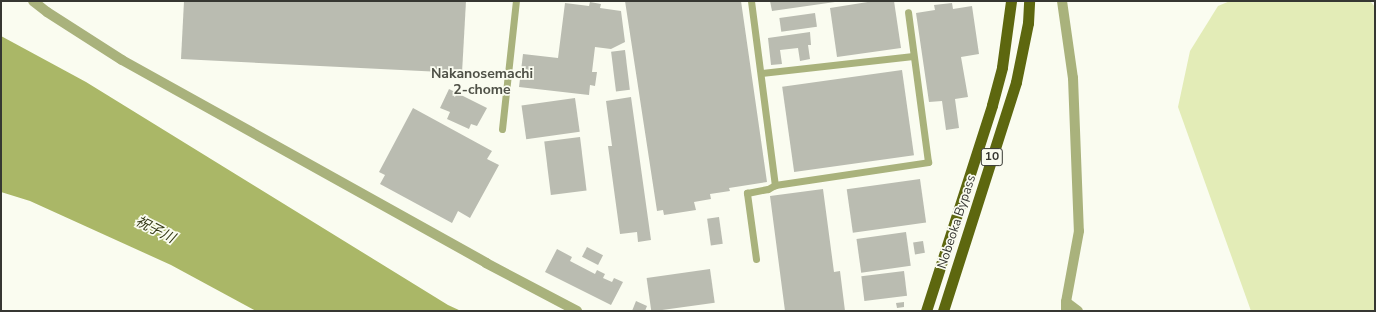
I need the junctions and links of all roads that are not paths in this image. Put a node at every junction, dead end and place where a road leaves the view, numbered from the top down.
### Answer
1 (33, 1) edge
2 (516, 1) edge
3 (751, 1) edge
4 (1011, 1) edge
5 (1029, 1) edge
6 (1062, 1) edge
7 (908, 12) dead end
8 (913, 56) junction
9 (761, 73) junction
10 (502, 129) dead end
11 (775, 185) junction
12 (756, 259) dead end
13 (1066, 307) edge
14 (577, 311) edge
15 (926, 311) edge
16 (942, 311) edge
17 (1078, 311) edge

1 - 14 street
2 - 10 lane
3 - 9 lane
4 - 15 highway, Nobeoka Bypass / 10
5 - 16 highway, Nobeoka Bypass / 10
6 - 13 street
7 - 8 lane
8 - 9 lane
8 - 11 lane
9 - 11 lane
11 - 12 lane
13 - 17 street

